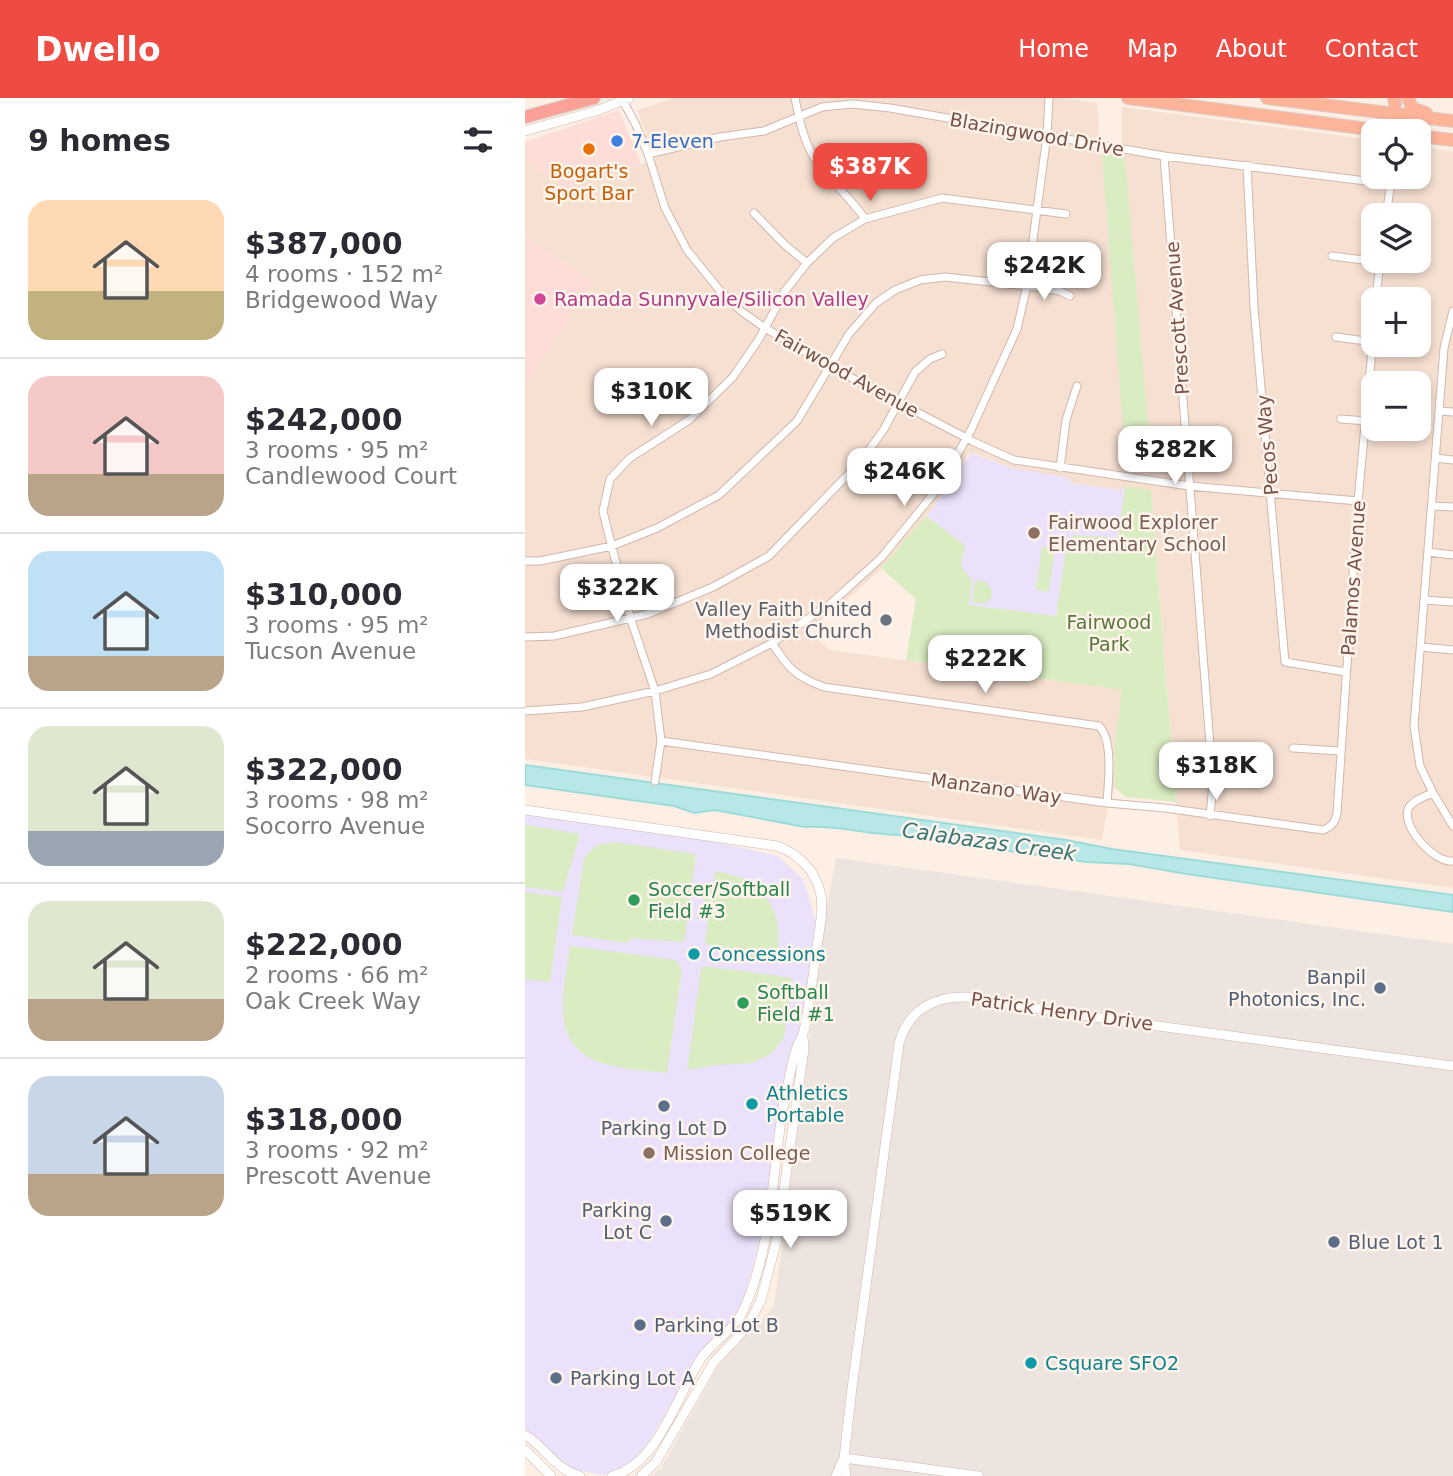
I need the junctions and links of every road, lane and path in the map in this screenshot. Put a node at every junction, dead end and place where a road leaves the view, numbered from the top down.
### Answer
1 (594, 98) edge
2 (795, 98) edge
3 (1049, 98) edge
4 (1128, 98) edge
5 (1267, 98) edge
6 (1408, 98) edge
7 (626, 100) edge
8 (1396, 100) edge
9 (1368, 110) junction
10 (525, 117) edge
11 (799, 117) junction
12 (1446, 120) edge
13 (1361, 129) edge
14 (525, 131) edge
15 (1047, 135) junction
16 (1431, 139) edge
17 (1453, 141) edge
18 (648, 154) junction
19 (1164, 156) junction
20 (1247, 165) junction
21 (1361, 177) edge
22 (1037, 210) junction
23 (754, 213) dead end
24 (1066, 214) dead end
25 (865, 219) junction
26 (1332, 257) dead end
27 (1361, 259) edge
28 (807, 263) junction
29 (1027, 285) junction
30 (1070, 296) dead end
31 (1453, 311) edge
32 (765, 328) junction
33 (1336, 337) dead end
34 (1361, 340) edge
35 (942, 354) dead end
36 (831, 367) junction
37 (1077, 386) dead end
38 (899, 402) junction
39 (1440, 411) junction
40 (1453, 412) edge
41 (1341, 419) dead end
42 (1361, 421) edge
43 (966, 439) junction
44 (1365, 441) edge
45 (1436, 458) junction
46 (1453, 460) edge
47 (1060, 468) junction
48 (1189, 486) junction
49 (1272, 495) junction
50 (1358, 501) junction
51 (1432, 506) junction
52 (1453, 507) edge
53 (612, 546) junction
54 (1428, 552) junction
55 (1453, 555) edge
56 (525, 561) edge
57 (1425, 600) junction
58 (1453, 602) edge
59 (631, 620) junction
60 (525, 637) edge
61 (772, 643) junction
62 (1421, 647) junction
63 (1453, 650) edge
64 (1346, 672) junction
65 (655, 691) junction
66 (525, 711) edge
67 (661, 741) junction
68 (1293, 748) dead end
69 (1340, 751) junction
70 (655, 781) dead end
71 (1433, 793) junction
72 (1107, 803) junction
73 (525, 810) edge
74 (1210, 816) junction
75 (1332, 825) joint
76 (1453, 826) edge
77 (1453, 861) edge
78 (803, 1035) junction
79 (1453, 1066) edge
80 (525, 1434) edge
81 (525, 1450) edge
82 (844, 1458) junction
83 (551, 1476) edge
84 (580, 1476) edge
85 (612, 1476) edge
86 (641, 1476) edge
87 (836, 1476) edge
88 (846, 1476) edge
89 (979, 1476) edge

1 - 10 highway
2 - 11 street
3 - 15 street
4 - 13 highway
5 - 9 highway
6 - 12 highway
7 - 14 street
7 - 18 street, Fairwood Avenue
8 - 9 highway
9 - 12 highway
11 - 15 street, Blazingwood Drive
11 - 18 street, Blazingwood Drive
11 - 25 street
15 - 19 street, Blazingwood Drive
15 - 22 street
16 - 17 highway
18 - 32 street, Fairwood Avenue
19 - 20 street, Blazingwood Drive
19 - 48 street, Prescott Avenue
20 - 21 street, Blazingwood Drive
20 - 49 street, Pecos Way
22 - 24 street
22 - 25 street
22 - 29 street
23 - 28 street
25 - 28 street
26 - 27 street
28 - 32 street
29 - 30 street
29 - 36 street
29 - 43 street
31 - 39 street
32 - 36 street, Fairwood Avenue
32 - 53 street
33 - 34 street
35 - 38 street
36 - 38 street, Fairwood Avenue
36 - 53 street
37 - 47 street
38 - 43 street, Fairwood Avenue
38 - 59 street
39 - 40 street
39 - 45 street
41 - 42 street
43 - 47 street, Fairwood Avenue
43 - 61 street
44 - 50 street, Palamos Avenue
45 - 46 street
45 - 51 street
47 - 48 street, Fairwood Avenue
48 - 49 street, Fairwood Avenue
48 - 74 street, Prescott Avenue
49 - 50 street, Fairwood Avenue
49 - 64 street, Pecos Way
50 - 64 street, Palamos Avenue
51 - 52 street
51 - 54 street
53 - 56 street
53 - 59 street
54 - 55 street
54 - 57 street
57 - 58 street
57 - 62 street
59 - 60 street
59 - 65 street
61 - 65 street
61 - 72 street
62 - 63 street
62 - 71 street
64 - 69 street, Palamos Avenue
65 - 66 street
65 - 67 street
67 - 70 street
67 - 72 street, Manzano Way
68 - 69 street
69 - 75 street, Palamos Avenue
71 - 76 street
71 - 77 street
72 - 74 street, Manzano Way
73 - 78 street
74 - 75 street, Manzano Way
78 - 85 street
78 - 86 street
79 - 82 street, Patrick Henry Drive
80 - 84 street
81 - 83 street
82 - 87 street, Patrick Henry Drive
82 - 88 street, Patrick Henry Drive
82 - 89 street

